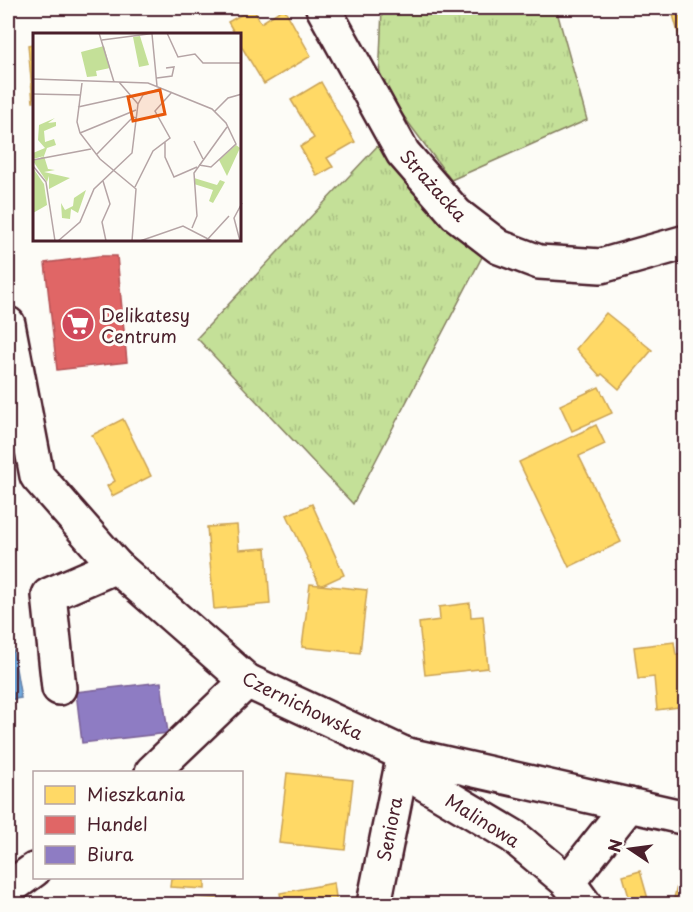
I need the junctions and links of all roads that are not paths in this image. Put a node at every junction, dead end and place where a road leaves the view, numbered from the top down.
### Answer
1 (323, 8) edge
2 (686, 242) edge
3 (8, 324) edge
4 (116, 566) junction
5 (247, 681) junction
6 (59, 688) dead end
7 (404, 754) junction
8 (153, 771) edge
9 (628, 805) junction
10 (686, 818) edge
11 (33, 871) edge
12 (8, 889) edge
13 (576, 893) edge
14 (374, 904) edge

1 - 2 street, Strażacka
3 - 4 street, Czernichowska
4 - 5 street, Czernichowska
4 - 6 street
5 - 7 street, Czernichowska
5 - 8 street
7 - 9 street, Czernichowska
7 - 13 street, Malinowa
7 - 14 street, Seniora
9 - 10 street, Czernichowska
9 - 13 street, Malinowa
11 - 12 street

